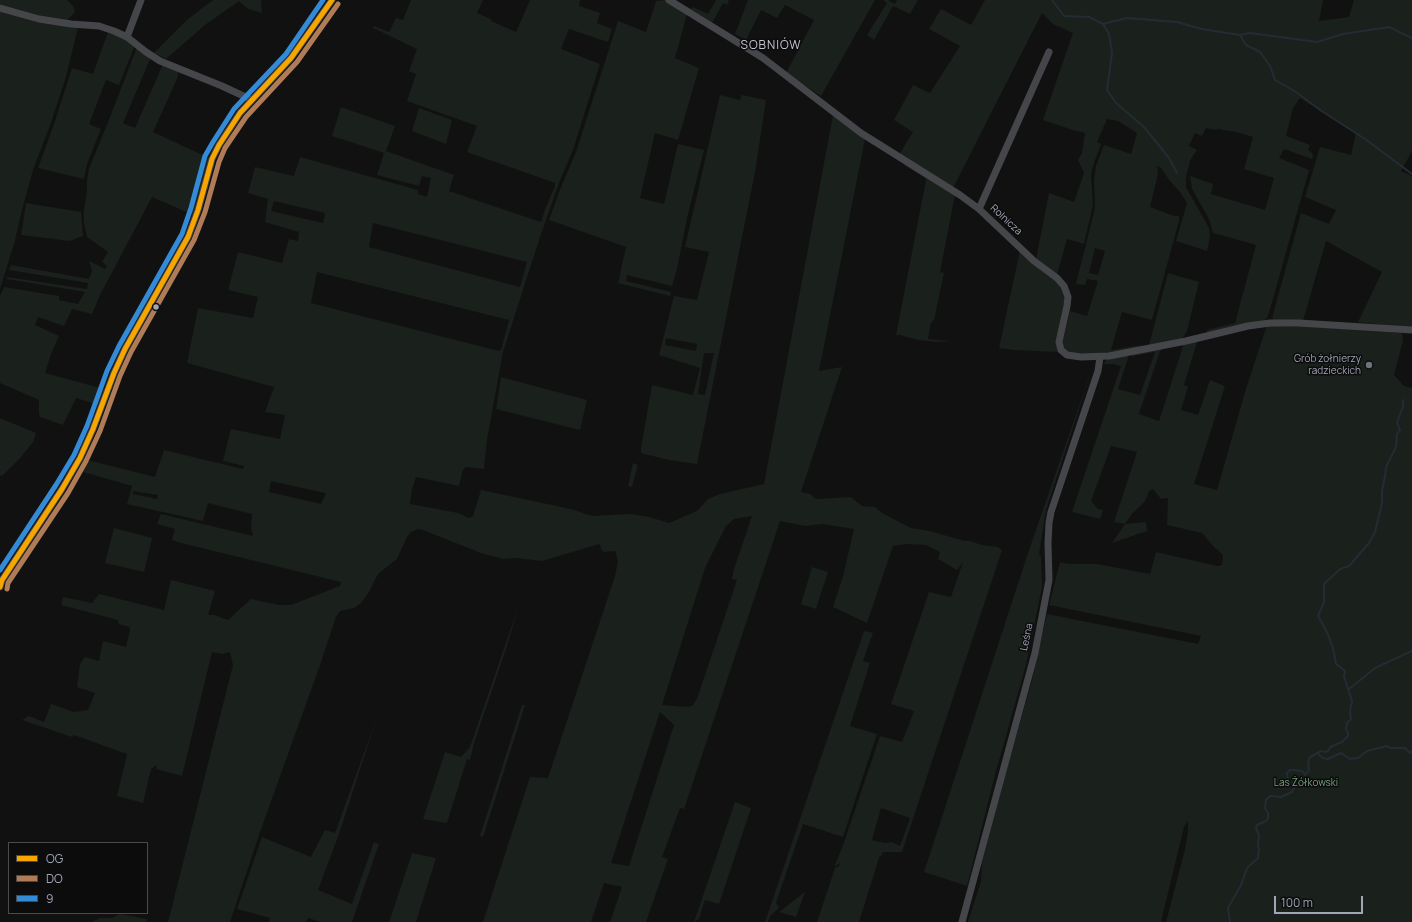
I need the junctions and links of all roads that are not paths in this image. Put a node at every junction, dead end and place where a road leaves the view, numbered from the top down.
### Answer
1 (141, 0) edge
2 (332, 0) edge
3 (669, 0) edge
4 (0, 8) edge
5 (127, 37) junction
6 (1049, 52) dead end
7 (252, 100) junction
8 (980, 209) junction
9 (1412, 330) edge
10 (1100, 357) junction
11 (0, 587) edge
12 (962, 922) edge

1 - 5 street
2 - 7 street
3 - 8 street, Rolnicza
4 - 5 street
5 - 7 street
6 - 8 street
7 - 11 street
8 - 10 street, Rolnicza
9 - 10 street, Rolnicza
10 - 12 street, Leśna

